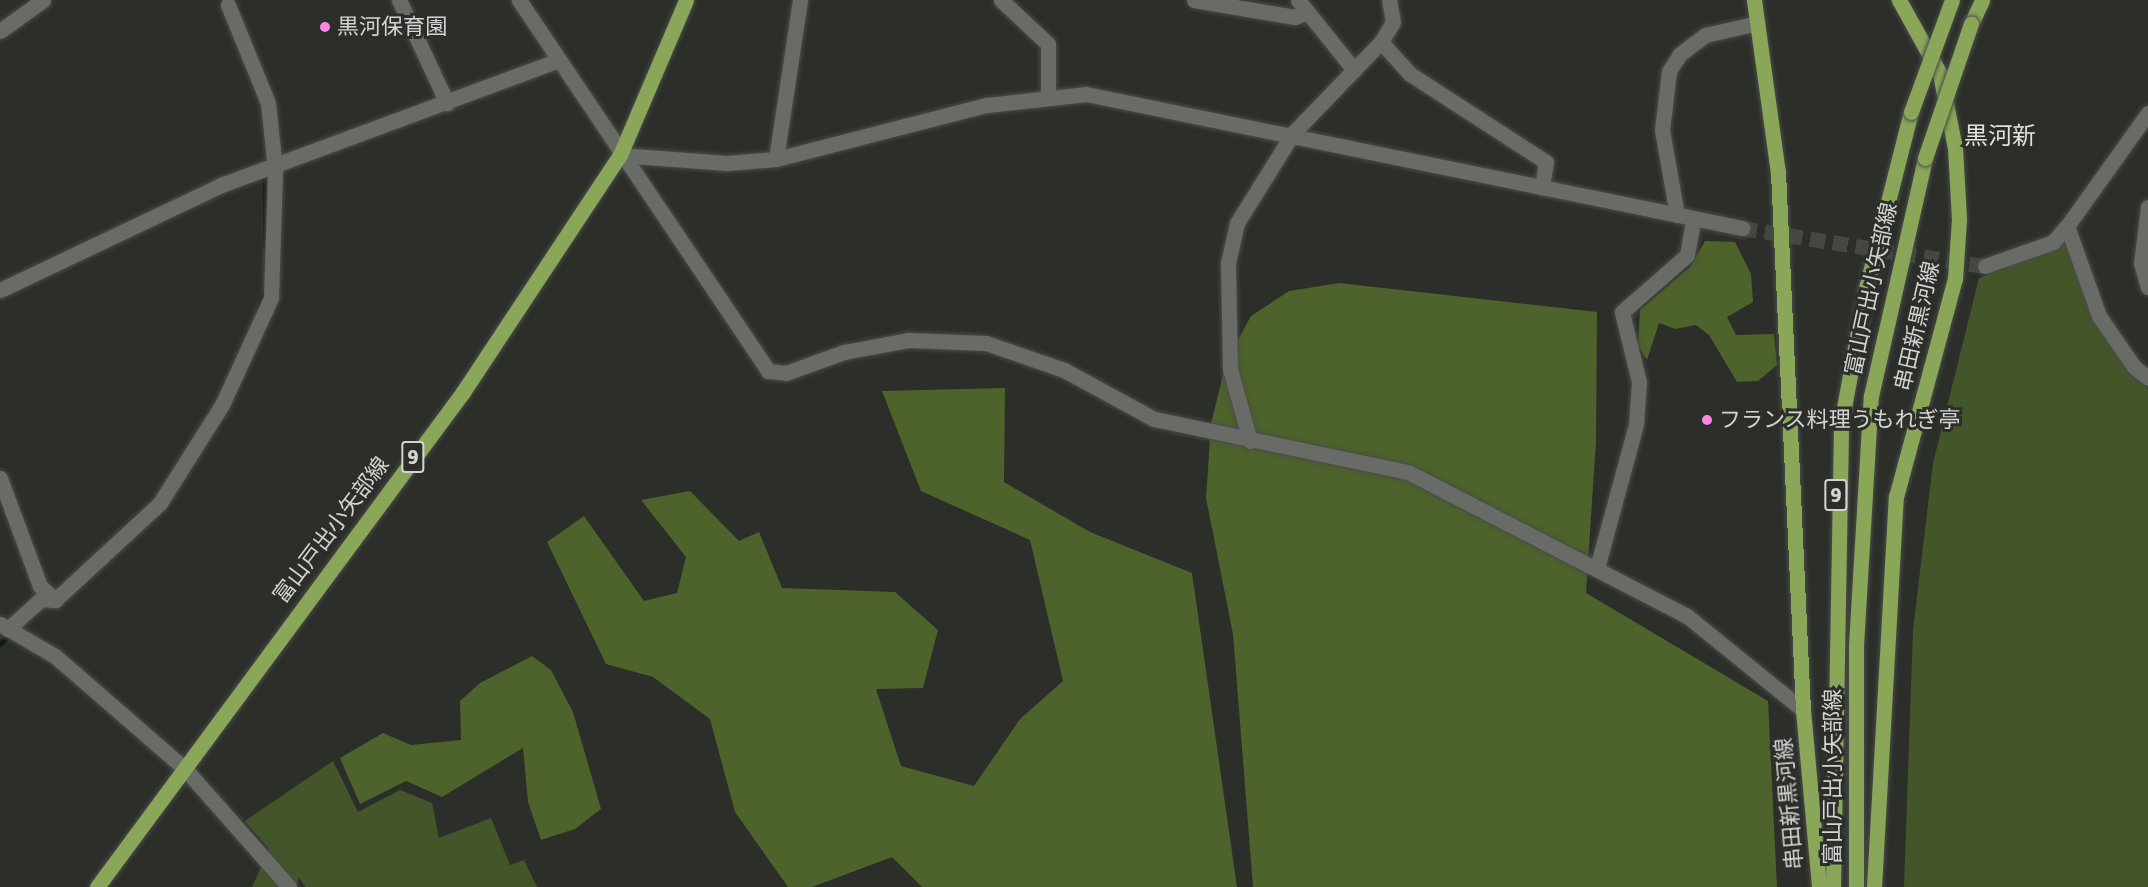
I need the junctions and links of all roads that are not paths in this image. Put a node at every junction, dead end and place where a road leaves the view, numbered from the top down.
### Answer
1 (43, 0) edge
2 (399, 0) edge
3 (519, 0) edge
4 (686, 0) edge
5 (800, 0) edge
6 (1001, 0) edge
7 (1194, 0) edge
8 (1389, 0) edge
9 (1754, 0) edge
10 (1899, 0) edge
11 (1952, 0) edge
12 (1982, 0) edge
13 (229, 2) edge
14 (1303, 6) edge
15 (1758, 23) junction
16 (0, 31) edge
17 (1381, 42) junction
18 (559, 60) junction
19 (1354, 70) junction
20 (1048, 96) junction
21 (447, 103) junction
22 (2148, 113) edge
23 (1293, 133) junction
24 (620, 155) junction
25 (776, 159) junction
26 (275, 169) junction
27 (1542, 188) junction
28 (2148, 207) edge
29 (1677, 215) junction
30 (1692, 220) junction
31 (2067, 226) junction
32 (1742, 228) tunnel mouth
33 (1985, 266) tunnel mouth
34 (2148, 287) edge
35 (0, 290) edge
36 (2148, 378) edge
37 (1250, 441) junction
38 (0, 478) edge
39 (1597, 568) junction
40 (55, 600) junction
41 (4, 626) edge
42 (1803, 710) junction
43 (186, 770) junction
44 (97, 887) edge
45 (289, 887) edge
46 (1819, 887) edge
47 (1833, 887) edge
48 (1856, 887) edge
49 (1874, 887) edge

1 - 16 street
2 - 21 street
3 - 18 street
4 - 24 main road, 富山戸出小矢部線 / 9
5 - 25 street
6 - 20 street
7 - 14 street
8 - 17 street
9 - 15 main road, 串田新黒河線
10 - 49 main road, 串田新黒河線
11 - 47 main road, 富山戸出小矢部線 / 9, bridge
12 - 48 main road, 富山戸出小矢部線 / 9, bridge
13 - 26 street
14 - 19 street
15 - 29 street
15 - 42 main road, 串田新黒河線
17 - 19 street
17 - 27 street
18 - 21 street
18 - 24 street
19 - 23 street
20 - 23 street
20 - 25 street
21 - 26 street
22 - 31 street
23 - 27 street
23 - 37 street
24 - 25 street
24 - 37 street
24 - 43 main road, 富山戸出小矢部線 / 9
26 - 35 street
26 - 40 street
27 - 29 street
28 - 34 street
29 - 30 street
30 - 32 street
30 - 39 street
31 - 33 street
31 - 36 street
37 - 39 street
38 - 40 street
39 - 42 street
40 - 41 street
41 - 43 street
42 - 46 main road, 串田新黒河線
43 - 44 main road, 富山戸出小矢部線 / 9
43 - 45 street

